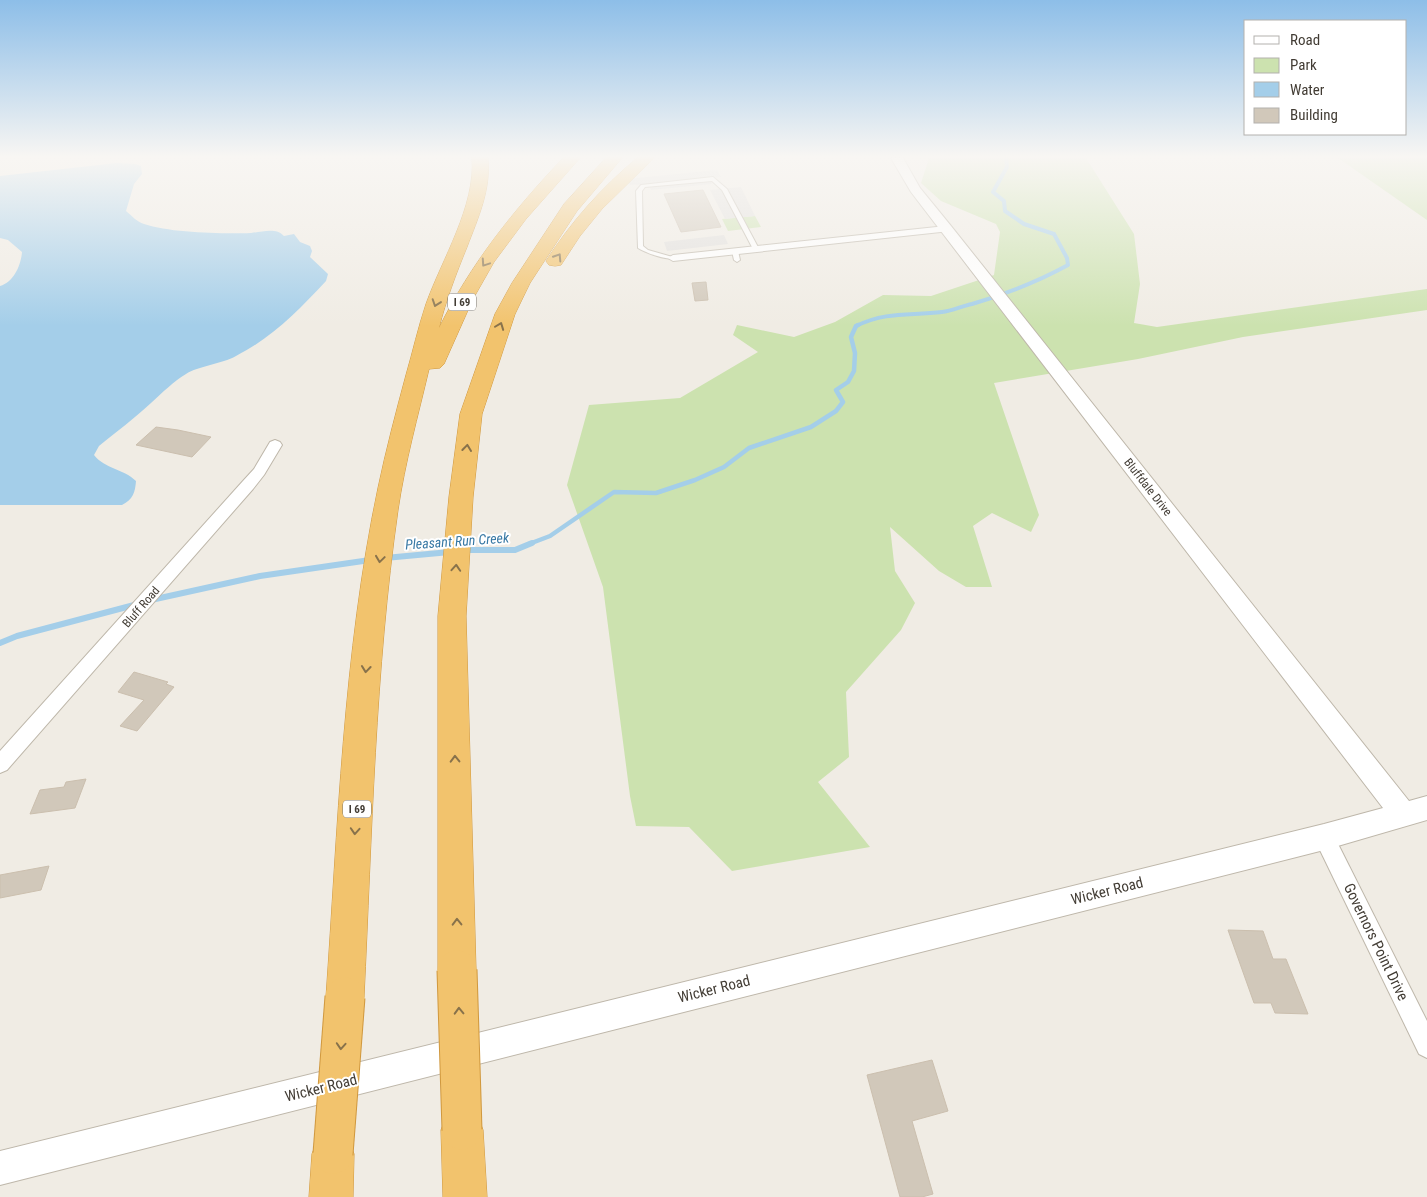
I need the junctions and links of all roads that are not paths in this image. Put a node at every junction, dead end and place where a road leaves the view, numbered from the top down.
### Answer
1 (470, 214) edge
2 (521, 214) edge
3 (566, 214) edge
4 (591, 214) edge
5 (639, 214) edge
6 (737, 214) edge
7 (934, 214) edge
8 (946, 229) junction
9 (756, 249) junction
10 (673, 258) joint
11 (547, 275) dead end
12 (523, 317) dead end
13 (479, 389) junction
14 (275, 445) dead end
15 (394, 470) junction
16 (0, 764) edge
17 (1415, 811) edge
18 (1324, 837) junction
19 (1427, 1046) edge
20 (0, 1168) edge
21 (331, 1197) edge
22 (465, 1197) edge

1 -> 15 highway
2 -> 15 highway, I 69
13 -> 3 highway
11 -> 4 highway
5 - 10 lane
6 - 9 lane
7 - 8 street, Bluffdale Drive
8 - 9 street
8 - 17 street, Bluffdale Drive
9 - 10 street
12 - 13 highway
22 -> 13 highway, bridge
14 - 16 street, Bluff Road
15 -> 21 highway, I 69, bridge
17 - 18 street, Wicker Road
18 - 19 street, Governors Point Drive
18 - 20 street, Wicker Road

